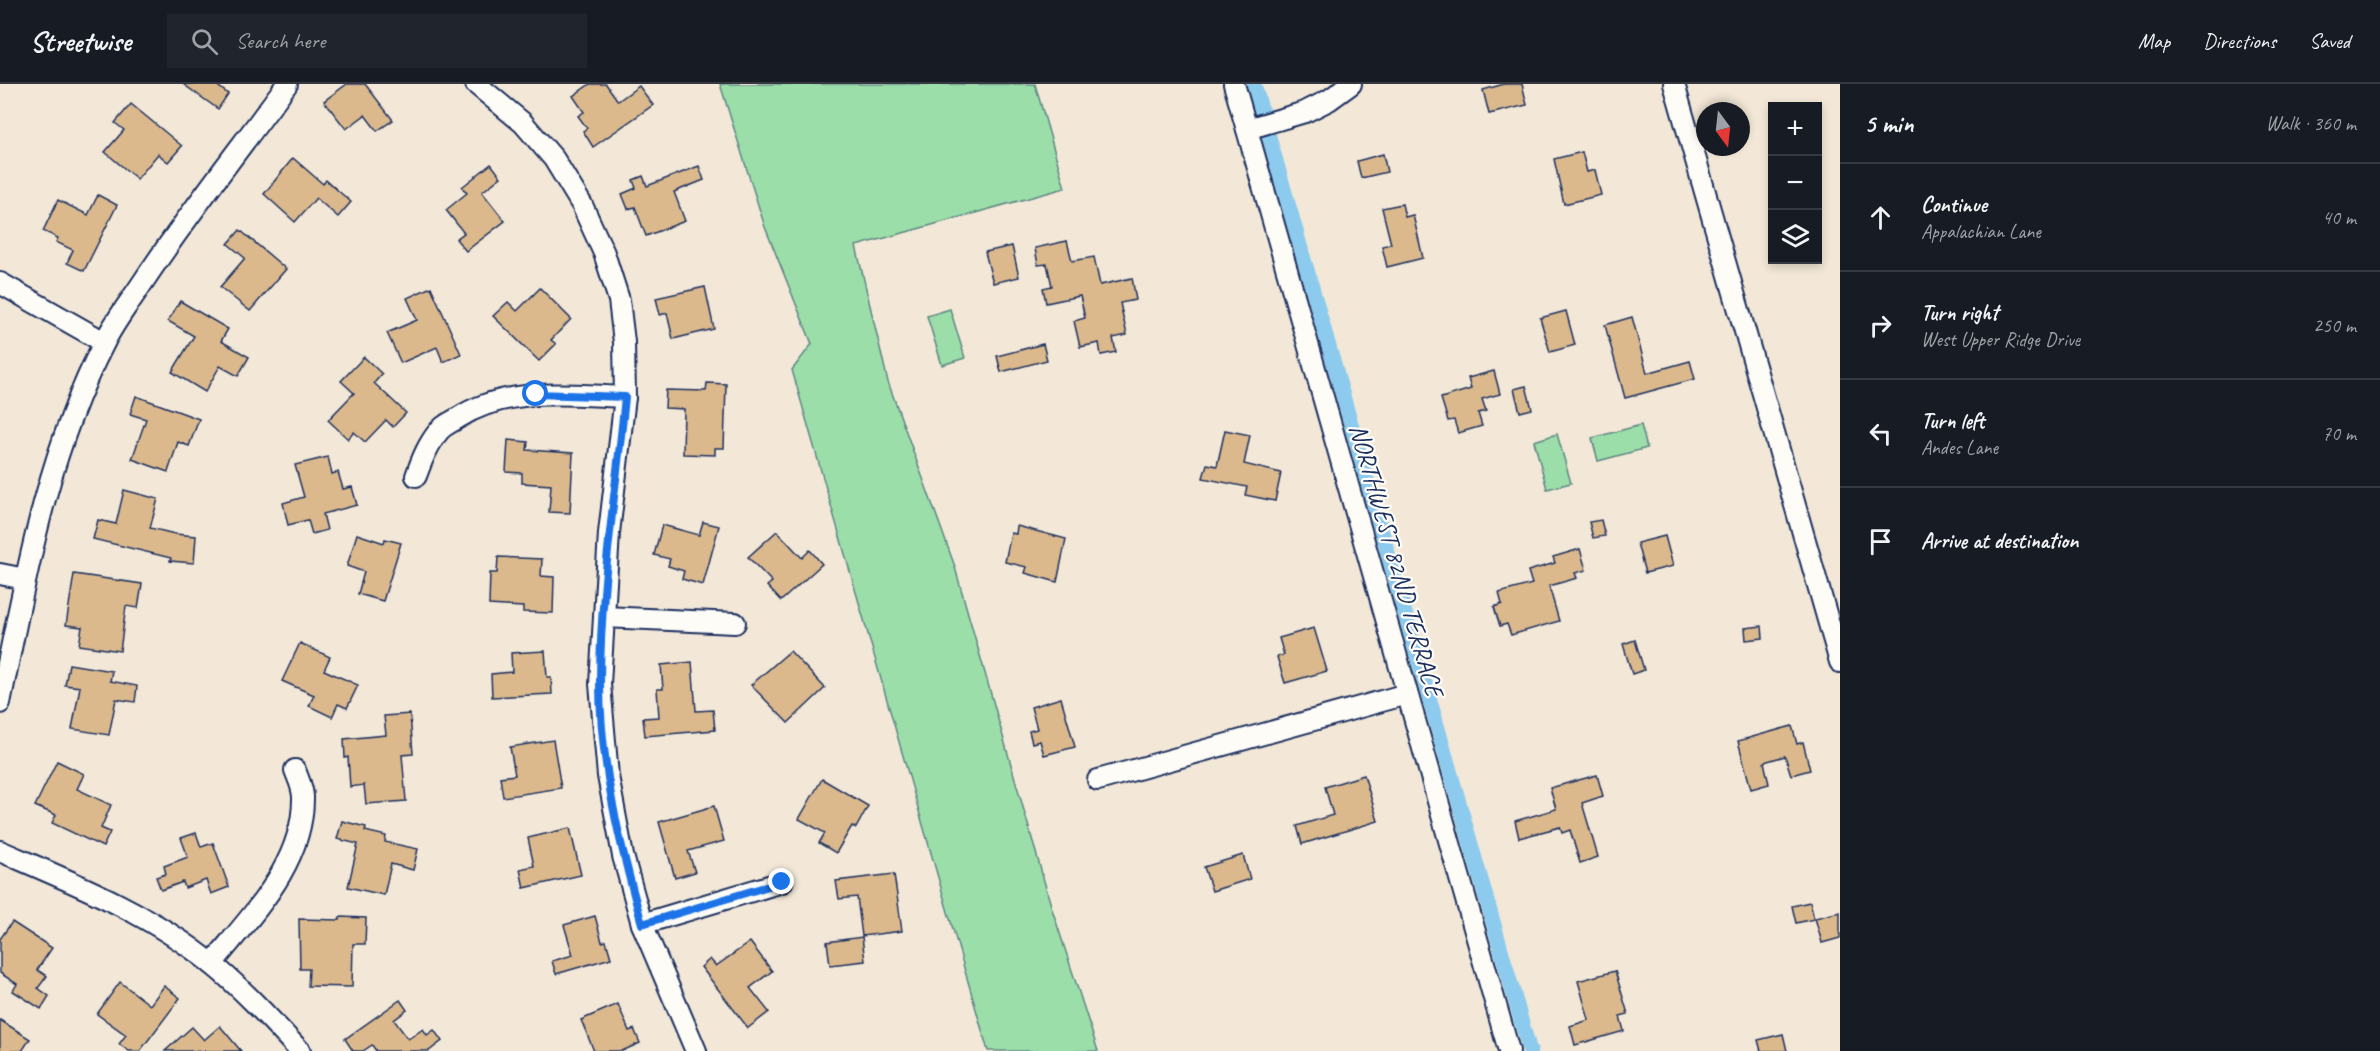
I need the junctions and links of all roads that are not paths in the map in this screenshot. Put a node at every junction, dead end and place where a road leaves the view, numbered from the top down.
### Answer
1 (287, 84) edge
2 (476, 84) edge
3 (1234, 84) edge
4 (1352, 84) edge
5 (1674, 84) edge
6 (1247, 129) junction
7 (0, 283) edge
8 (104, 342) junction
9 (625, 397) junction
10 (416, 476) dead end
11 (0, 574) edge
12 (26, 579) junction
13 (604, 617) junction
14 (735, 623) dead end
15 (1840, 662) edge
16 (1407, 694) junction
17 (0, 703) edge
18 (295, 770) dead end
19 (1098, 780) dead end
20 (0, 851) edge
21 (782, 882) dead end
22 (642, 924) junction
23 (212, 964) junction
24 (300, 1051) edge
25 (696, 1051) edge
26 (1509, 1051) edge

1 - 8 street
2 - 9 street
3 - 6 street, NORTHWEST 82ND TERRACE
4 - 6 street
5 - 15 street
6 - 16 street, NORTHWEST 82ND TERRACE
7 - 8 street
8 - 12 street
9 - 10 street
9 - 13 street
11 - 12 street
12 - 17 street
13 - 14 street
13 - 22 street
16 - 19 street
16 - 26 street, NORTHWEST 82ND TERRACE
18 - 23 street
20 - 23 street
21 - 22 street
22 - 25 street
23 - 24 street

